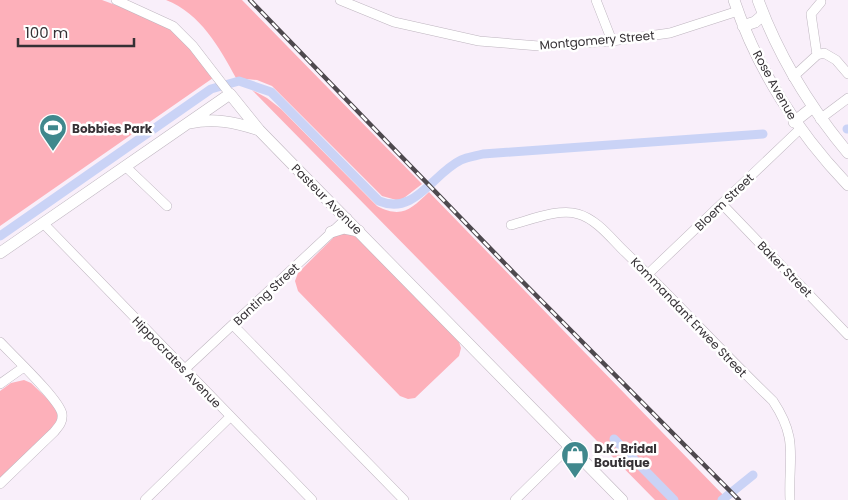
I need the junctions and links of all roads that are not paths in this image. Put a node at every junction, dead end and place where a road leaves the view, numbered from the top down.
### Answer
1 (116, 0) edge
2 (340, 0) edge
3 (596, 0) edge
4 (758, 0) edge
5 (821, 2) dead end
6 (738, 3) edge
7 (764, 15) junction
8 (743, 26) junction
9 (612, 41) junction
10 (817, 55) junction
11 (848, 74) edge
12 (792, 77) junction
13 (229, 93) junction
14 (848, 98) edge
15 (812, 107) junction
16 (822, 122) junction
17 (184, 124) junction
18 (259, 130) junction
19 (801, 130) junction
20 (848, 153) edge
21 (125, 166) junction
22 (848, 185) edge
23 (722, 204) junction
24 (167, 206) dead end
25 (347, 218) junction
26 (43, 224) junction
27 (511, 225) dead end
28 (359, 231) junction
29 (331, 232) junction
30 (0, 253) edge
31 (648, 274) junction
32 (233, 325) junction
33 (848, 335) edge
34 (0, 342) edge
35 (24, 367) junction
36 (185, 369) junction
37 (0, 384) edge
38 (230, 417) junction
39 (569, 447) junction
40 (0, 484) edge
41 (310, 499) edge
42 (145, 500) edge
43 (404, 500) edge
44 (515, 500) edge
45 (622, 500) edge
46 (790, 500) edge

1 - 13 street
2 - 9 street, Montgomery Street
3 - 9 street
4 - 7 street, Rose Avenue
5 - 10 street
6 - 8 street, Rose Avenue
6 - 9 street, Montgomery Street
7 - 8 street
7 - 12 street, Rose Avenue
8 - 19 street, Rose Avenue
10 - 11 street
10 - 12 street
12 - 15 street, Rose Avenue
13 - 17 street
13 - 18 street, Pasteur Avenue
14 - 16 street
15 - 16 street, Rose Avenue
15 - 19 street
16 - 19 street
16 - 20 street, Rose Avenue
17 - 18 street
17 - 21 street
18 - 25 street, Pasteur Avenue
19 - 22 street, Rose Avenue
19 - 23 street, Bloem Street
21 - 24 street
21 - 26 street
23 - 31 street, Bloem Street
23 - 33 street, Baker Street
25 - 28 street, Pasteur Avenue
25 - 29 street, Banting Street
26 - 30 street
26 - 36 street, Hippocrates Avenue
27 - 31 street, Kommandant Erwee Street
28 - 29 street
28 - 39 street, Pasteur Avenue
29 - 32 street, Banting Street
31 - 46 street, Kommandant Erwee Street
32 - 36 street, Banting Street
32 - 43 street
34 - 35 street
35 - 37 street
35 - 40 street
36 - 38 street, Hippocrates Avenue
38 - 41 street, Hippocrates Avenue
38 - 42 street
39 - 44 street
39 - 45 street, Pasteur Avenue

